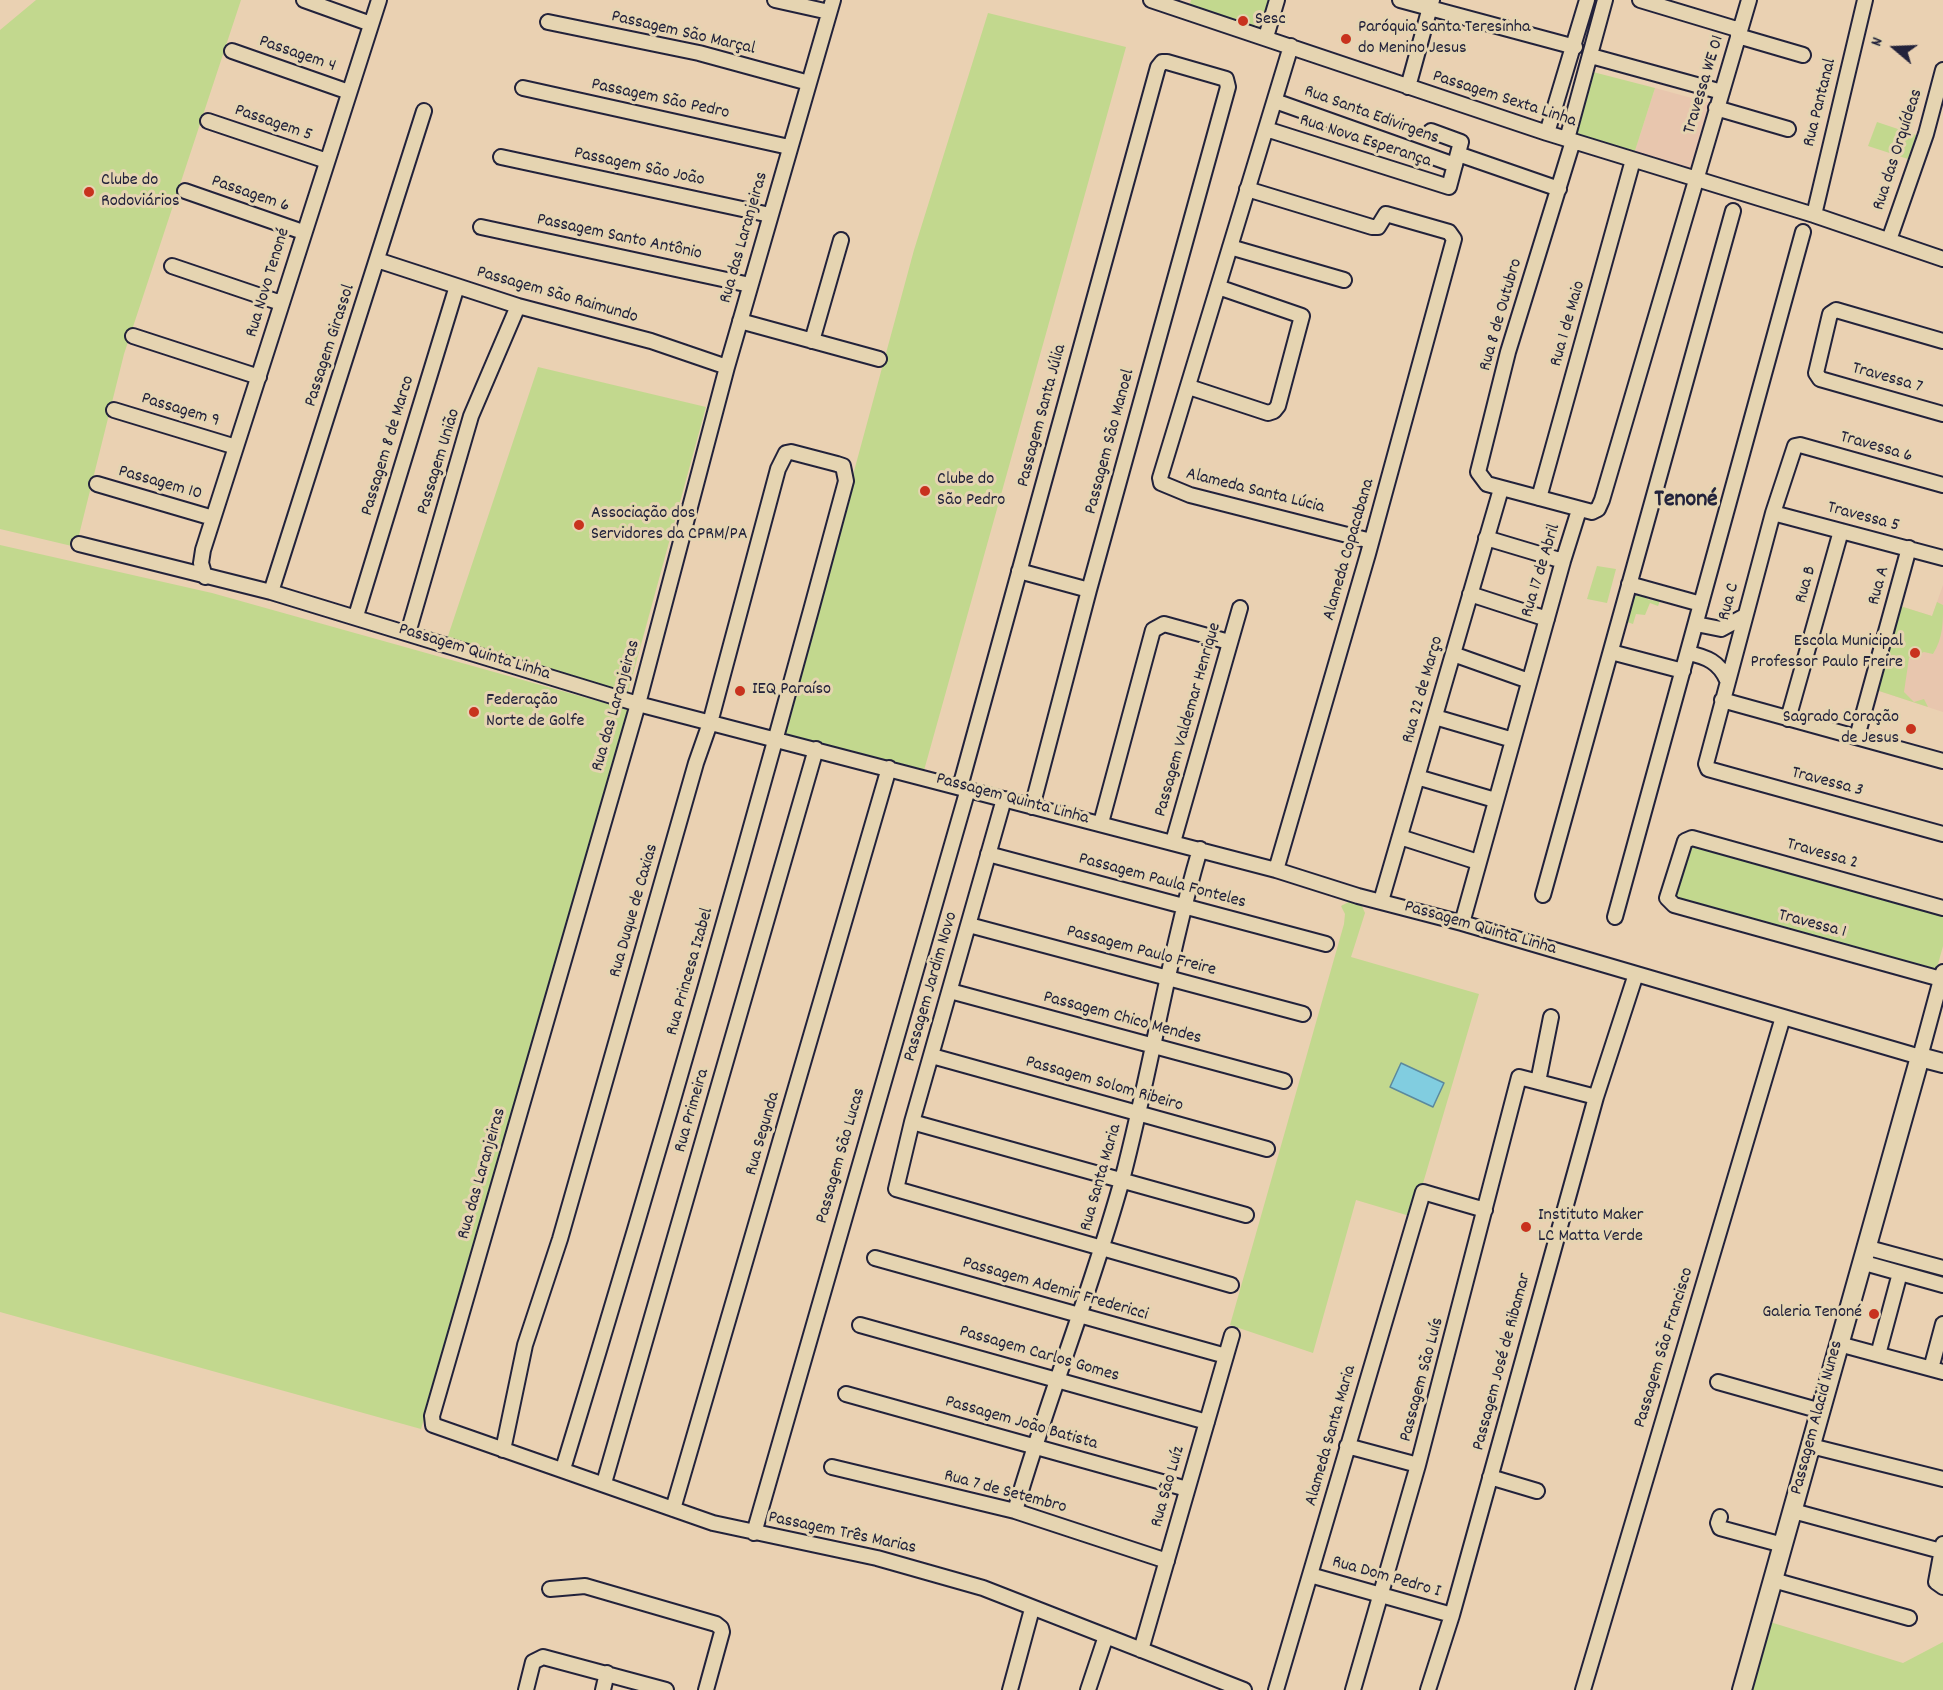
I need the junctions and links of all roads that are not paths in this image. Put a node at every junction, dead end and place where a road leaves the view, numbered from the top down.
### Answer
1 (304, 0) edge
2 (379, 0) edge
3 (775, 0) edge
4 (1151, 0) edge
5 (1277, 0) edge
6 (1400, 0) edge
7 (1587, 0) edge
8 (1605, 0) edge
9 (1640, 0) edge
10 (1749, 0) edge
11 (1865, 0) edge
12 (1431, 4) edge
13 (831, 6) edge
14 (548, 22) dead end
15 (371, 24) junction
16 (1739, 33) junction
17 (1266, 37) junction
18 (1291, 46) junction
19 (1575, 47) junction
20 (232, 51) dead end
21 (1803, 55) dead end
22 (1591, 56) junction
23 (1167, 62) joint
24 (1943, 70) edge
25 (809, 83) junction
26 (1408, 87) junction
27 (523, 88) dead end
28 (1722, 92) junction
29 (349, 93) junction
30 (1275, 100) junction
31 (1716, 108) junction
32 (424, 111) dead end
33 (208, 121) dead end
34 (1266, 129) junction
35 (1788, 129) dead end
36 (1431, 131) dead end
37 (1548, 133) junction
38 (1570, 140) junction
39 (789, 147) junction
40 (501, 157) dead end
41 (1457, 159) junction
42 (1633, 160) junction
43 (327, 161) junction
44 (1695, 180) junction
45 (1247, 189) junction
46 (1559, 189) junction
47 (185, 191) dead end
48 (1732, 212) dead end
49 (770, 215) junction
50 (1814, 215) junction
51 (481, 227) dead end
52 (303, 232) junction
53 (1803, 232) dead end
54 (841, 240) dead end
55 (1889, 240) junction
56 (1230, 247) junction
57 (1943, 259) edge
58 (377, 260) junction
59 (172, 266) dead end
60 (1344, 280) dead end
61 (750, 285) junction
62 (458, 286) junction
63 (1218, 287) junction
64 (281, 303) junction
65 (518, 306) junction
66 (740, 321) junction
67 (133, 336) dead end
68 (1943, 340) edge
69 (812, 341) junction
70 (879, 358) dead end
71 (727, 367) junction
72 (259, 377) junction
73 (1189, 387) junction
74 (114, 410) dead end
75 (1943, 414) edge
76 (236, 447) junction
77 (846, 481) joint
78 (97, 484) dead end
79 (1943, 485) edge
80 (1501, 489) junction
81 (1539, 498) junction
82 (1579, 510) junction
83 (1773, 513) junction
84 (213, 518) junction
85 (1841, 531) junction
86 (1486, 538) junction
87 (1371, 541) junction
88 (79, 544) dead end
89 (1909, 548) junction
90 (1943, 558) edge
91 (1563, 561) junction
92 (1019, 571) junction
93 (205, 577) junction
94 (1629, 584) junction
95 (1089, 590) junction
96 (271, 592) junction
97 (1470, 594) junction
98 (1701, 604) junction
99 (1240, 608) dead end
100 (356, 616) junction
101 (1745, 616) junction
102 (1547, 619) junction
103 (1696, 624) junction
104 (408, 633) junction
105 (1229, 642) junction
106 (1611, 652) junction
107 (1688, 653) junction
108 (1453, 654) junction
109 (1683, 671) junction
110 (1727, 680) junction
111 (1529, 681) junction
112 (1722, 700) junction
113 (638, 704) junction
114 (1435, 717) junction
115 (1788, 719) junction
116 (710, 723) junction
117 (1857, 737) junction
118 (776, 739) junction
119 (1513, 740) junction
120 (816, 749) junction
121 (1943, 761) edge
122 (1706, 764) joint
123 (889, 768) junction
124 (1417, 777) junction
125 (964, 788) junction
126 (1004, 799) junction
127 (1494, 800) junction
128 (1032, 807) junction
129 (1101, 823) junction
130 (1943, 834) edge
131 (1400, 837) junction
132 (1692, 838) joint
133 (1173, 842) junction
134 (1200, 849) junction
135 (988, 854) junction
136 (1478, 862) junction
137 (1276, 870) junction
138 (1544, 895) dead end
139 (1381, 901) junction
140 (1183, 906) junction
141 (1943, 908) edge
142 (1615, 917) dead end
143 (1462, 923) junction
144 (969, 925) junction
145 (1326, 944) dead end
146 (1636, 974) junction
147 (1167, 978) junction
148 (1942, 980) edge
149 (950, 991) junction
150 (1303, 1014) dead end
151 (1551, 1017) dead end
152 (1783, 1017) junction
153 (1153, 1046) junction
154 (932, 1056) junction
155 (1920, 1057) junction
156 (1943, 1063) edge
157 (1284, 1081) dead end
158 (1538, 1082) junction
159 (1596, 1097) junction
160 (1138, 1114) junction
161 (912, 1122) junction
162 (1267, 1149) dead end
163 (1121, 1182) junction
164 (1485, 1210) junction
165 (1246, 1215) dead end
166 (1100, 1248) junction
167 (1863, 1255) junction
168 (875, 1258) dead end
169 (1943, 1268) edge
170 (1899, 1273) junction
171 (1231, 1285) dead end
172 (1943, 1285) edge
173 (1080, 1314) junction
174 (1943, 1324) edge
175 (861, 1325) dead end
176 (1232, 1335) dead end
177 (1839, 1344) junction
178 (1879, 1351) dead end
179 (1226, 1356) junction
180 (1938, 1368) edge
181 (1056, 1378) junction
182 (1718, 1382) dead end
183 (846, 1394) dead end
184 (1821, 1412) junction
185 (432, 1422) joint
186 (1207, 1422) junction
187 (1034, 1446) junction
188 (1347, 1446) junction
189 (1811, 1446) junction
190 (503, 1450) junction
191 (1418, 1465) junction
192 (832, 1467) dead end
193 (562, 1469) junction
194 (1490, 1477) junction
195 (1943, 1479) edge
196 (604, 1483) junction
197 (1187, 1489) junction
198 (1537, 1491) dead end
199 (673, 1509) junction
200 (1015, 1511) junction
201 (1793, 1511) junction
202 (1720, 1517) dead end
203 (754, 1533) junction
204 (1783, 1545) junction
205 (1942, 1548) edge
206 (1167, 1561) junction
207 (1310, 1575) junction
208 (1773, 1580) junction
209 (1943, 1587) edge
210 (550, 1589) dead end
211 (1380, 1595) junction
212 (1032, 1609) junction
213 (1452, 1615) junction
214 (1909, 1618) dead end
215 (1106, 1636) junction
216 (1141, 1650) junction
217 (608, 1673) junction
218 (526, 1690) edge
219 (603, 1690) edge
220 (666, 1690) edge
221 (706, 1690) edge
222 (1010, 1690) edge
223 (1088, 1690) edge
224 (1244, 1690) edge
225 (1276, 1690) edge
226 (1353, 1690) edge
227 (1428, 1690) edge
228 (1583, 1690) edge
229 (1742, 1690) edge

1 - 15 street
2 - 15 street, Rua Novo Tenoné
3 - 13 street
4 - 17 street, Passagem Sexta Linha
5 - 17 street
6 - 12 street
7 - 19 street
8 - 22 street, Rua 8 de Outubro
9 - 16 street
10 - 16 street, Travessa WE 01
11 - 50 street, Rua Pantanal
12 - 19 street
12 - 26 street
13 - 25 street, Rua das Laranjeiras
14 - 25 street, Passagem São Marçal
15 - 29 street, Rua Novo Tenoné
16 - 21 street
16 - 28 street, Travessa WE 01
17 - 18 street, Passagem Sexta Linha
18 - 26 street, Passagem Sexta Linha
18 - 30 street
19 - 37 street
20 - 29 street, Passagem 4
22 - 28 street
22 - 38 street, Rua 8 de Outubro
23 - 92 street, Passagem Santa Júlia
23 - 95 street, Passagem São Manoel
24 - 55 street, Rua das Orquídeas
25 - 39 street, Rua das Laranjeiras
26 - 37 street, Passagem Sexta Linha
27 - 39 street, Passagem São Pedro
28 - 31 street, Travessa WE 01
29 - 43 street, Rua Novo Tenoné
30 - 34 street
30 - 41 street, Rua Santa Edivirgens
31 - 35 street
31 - 44 street, Travessa WE 01
32 - 58 street, Passagem Girassol
33 - 43 street, Passagem 5
34 - 41 street, Rua Nova Esperança
34 - 45 street
36 - 41 street
37 - 38 street, Passagem Sexta Linha
38 - 42 street, Passagem Sexta Linha
38 - 46 street, Rua 8 de Outubro
39 - 49 street, Rua das Laranjeiras
40 - 49 street, Passagem São João
41 - 46 street, Rua Santa Edivirgens
42 - 44 street, Passagem Sexta Linha
42 - 81 street, Rua 1 de Maio
43 - 52 street, Rua Novo Tenoné
44 - 50 street, Passagem Sexta Linha
44 - 82 street, Rua 17 de Abril
45 - 56 street
45 - 87 street, Alameda Copacabana
46 - 80 street, Rua 8 de Outubro
47 - 52 street, Passagem 6
48 - 94 street
49 - 61 street, Rua das Laranjeiras
50 - 55 street, Passagem Sexta Linha
51 - 61 street, Passagem Santo Antônio
52 - 64 street, Rua Novo Tenoné
53 - 98 street
54 - 69 street
55 - 57 street, Passagem Sexta Linha
56 - 60 street
56 - 63 street
58 - 62 street, Passagem São Raimundo
58 - 96 street, Passagem Girassol
59 - 64 street
61 - 66 street, Rua das Laranjeiras
62 - 65 street, Passagem São Raimundo
62 - 100 street, Passagem 8 de Marco
63 - 73 street
63 - 73 street
64 - 72 street, Rua Novo Tenoné
65 - 71 street, Passagem São Raimundo
65 - 104 street, Passagem União
66 - 69 street
66 - 71 street, Rua das Laranjeiras
67 - 72 street
68 - 75 street, Travessa 7
69 - 70 street
71 - 113 street, Rua das Laranjeiras
72 - 76 street, Rua Novo Tenoné
73 - 87 street, Alameda Santa Lúcia
74 - 76 street, Passagem 9
76 - 84 street, Rua Novo Tenoné
77 - 116 street, Rua Duque de Caxias
77 - 118 street, Rua Princesa Izabel
78 - 84 street, Passagem 10
79 - 83 street, Travessa 6
80 - 81 street
80 - 86 street, Rua 22 de Março
81 - 82 street
82 - 91 street, Rua 17 de Abril
83 - 85 street, Travessa 5
83 - 101 street, Rua C
84 - 93 street, Rua Novo Tenoné
85 - 89 street, Travessa 5
85 - 115 street, Rua B
86 - 91 street
86 - 97 street, Rua 22 de Março
87 - 137 street, Alameda Copacabana
88 - 93 street, Passagem Quinta Linha
89 - 90 street, Travessa 5
89 - 117 street, Rua A
91 - 102 street, Rua 17 de Abril
92 - 95 street
92 - 125 street, Passagem Santa Júlia
93 - 96 street, Passagem Quinta Linha
94 - 98 street
94 - 106 street
95 - 128 street, Passagem São Manoel
96 - 100 street, Passagem Quinta Linha
97 - 102 street
97 - 108 street, Rua 22 de Março
98 - 103 street
99 - 105 street, Passagem Valdemar Henrique
100 - 104 street, Passagem Quinta Linha
101 - 103 street
101 - 110 street, Rua C
102 - 111 street, Rua 17 de Abril
103 - 107 street
104 - 113 street, Passagem Quinta Linha
105 - 129 street
105 - 133 street, Passagem Valdemar Henrique
106 - 109 street
106 - 138 street
107 - 109 street
107 - 110 street
108 - 111 street
108 - 114 street, Rua 22 de Março
109 - 142 street
110 - 112 street, Rua C
111 - 119 street, Rua 17 de Abril
112 - 115 street
112 - 122 street, Rua C
113 - 116 street, Passagem Quinta Linha
113 - 185 street, Rua das Laranjeiras
114 - 119 street
114 - 124 street, Rua 22 de Março
115 - 117 street
116 - 118 street, Passagem Quinta Linha
116 - 190 street, Rua Duque de Caxias
117 - 121 street
118 - 120 street, Passagem Quinta Linha
118 - 193 street, Rua Princesa Izabel
119 - 127 street, Rua 17 de Abril
120 - 123 street, Passagem Quinta Linha
120 - 196 street, Rua Primeira
122 - 130 street, Travessa 3
123 - 125 street, Passagem Quinta Linha
123 - 199 street, Rua Segunda
124 - 127 street
124 - 131 street, Rua 22 de Março
125 - 126 street, Passagem Quinta Linha
125 - 203 street, Passagem São Lucas
126 - 128 street, Passagem Quinta Linha
126 - 135 street, Passagem Jardim Novo
127 - 136 street, Rua 17 de Abril
128 - 129 street, Passagem Quinta Linha
129 - 133 street, Passagem Quinta Linha
131 - 136 street
131 - 139 street, Rua 22 de Março
132 - 141 street, Travessa 2
132 - 148 street, Travessa 1
133 - 134 street, Passagem Quinta Linha
134 - 137 street, Passagem Quinta Linha
134 - 140 street, Rua Santa Maria
135 - 140 street, Passagem Paula Fonteles
135 - 144 street, Passagem Jardim Novo
136 - 143 street, Rua 17 de Abril
137 - 139 street, Passagem Quinta Linha
139 - 143 street, Passagem Quinta Linha
140 - 145 street, Passagem Paula Fonteles
140 - 147 street, Rua Santa Maria
143 - 146 street, Passagem Quinta Linha
144 - 147 street, Passagem Paulo Freire
144 - 149 street, Passagem Jardim Novo
146 - 152 street, Passagem Quinta Linha
146 - 159 street, Passagem José de Ribamar
147 - 150 street, Passagem Paulo Freire
147 - 153 street, Rua Santa Maria
148 - 155 street, Passagem Alacid Nunes
149 - 153 street, Passagem Chico Mendes
149 - 154 street, Passagem Jardim Novo
151 - 158 street
152 - 155 street, Passagem Quinta Linha
152 - 228 street, Passagem São Francisco
153 - 157 street, Passagem Chico Mendes
153 - 160 street, Rua Santa Maria
154 - 160 street, Passagem Solom Ribeiro
154 - 161 street, Passagem Jardim Novo
155 - 156 main road, Passagem Quinta Linha
155 - 167 main road, Passagem Alacid Nunes
158 - 159 street
158 - 164 street, Passagem São Luís
159 - 194 street, Passagem José de Ribamar
160 - 162 street, Passagem Solom Ribeiro
160 - 163 street, Rua Santa Maria
161 - 163 street
161 - 166 street, Passagem Jardim Novo
163 - 165 street
163 - 166 street, Rua Santa Maria
164 - 188 street, Alameda Santa Maria
164 - 191 street, Passagem São Luís
166 - 171 street
166 - 173 street, Rua Santa Maria
167 - 169 street
167 - 170 street
167 - 177 main road, Passagem Alacid Nunes
168 - 173 street, Passagem Ademir Fredericci
170 - 172 street
170 - 178 street
173 - 179 street, Passagem Ademir Fredericci
173 - 181 street, Rua Santa Maria
174 - 180 street
175 - 181 street, Passagem Carlos Gomes
176 - 179 street, Rua São Luíz
177 - 180 street
177 - 184 main road, Passagem Alacid Nunes
179 - 186 street, Rua São Luíz
181 - 186 street, Passagem Carlos Gomes
181 - 187 street, Rua Santa Maria
182 - 184 street
183 - 187 street, Passagem João Batista
184 - 189 main road, Passagem Alacid Nunes
185 - 190 street, Passagem Três Marias
186 - 197 street, Rua São Luíz
187 - 197 street, Passagem João Batista
187 - 200 street, Rua Santa Maria
188 - 191 street
188 - 207 street, Alameda Santa Maria
189 - 195 street
189 - 201 main road, Passagem Alacid Nunes
190 - 193 street, Passagem Três Marias
191 - 211 street, Passagem São Luís
192 - 200 street, Rua 7 de Setembro
193 - 196 street, Passagem Três Marias
194 - 198 street
194 - 213 street, Passagem José de Ribamar
196 - 199 street, Passagem Três Marias
197 - 206 street, Rua São Luíz
199 - 203 street, Passagem Três Marias
200 - 206 street, Rua 7 de Setembro
201 - 204 main road, Passagem Alacid Nunes
201 - 205 street
202 - 204 street
203 - 212 street, Passagem Três Marias
204 - 208 main road, Passagem Alacid Nunes
205 - 209 street
206 - 216 street, Rua São Luíz
207 - 211 street, Rua Dom Pedro I
207 - 225 street, Alameda Santa Maria
208 - 214 street
208 - 229 main road, Passagem Alacid Nunes
210 - 221 street
211 - 213 street, Rua Dom Pedro I
211 - 226 street, Passagem São Luís
212 - 215 street, Passagem Três Marias
212 - 222 street
213 - 227 street, Passagem José de Ribamar
215 - 216 street, Passagem Três Marias
215 - 223 street
216 - 224 street, Passagem Três Marias
217 - 218 street
217 - 219 street
217 - 220 street

